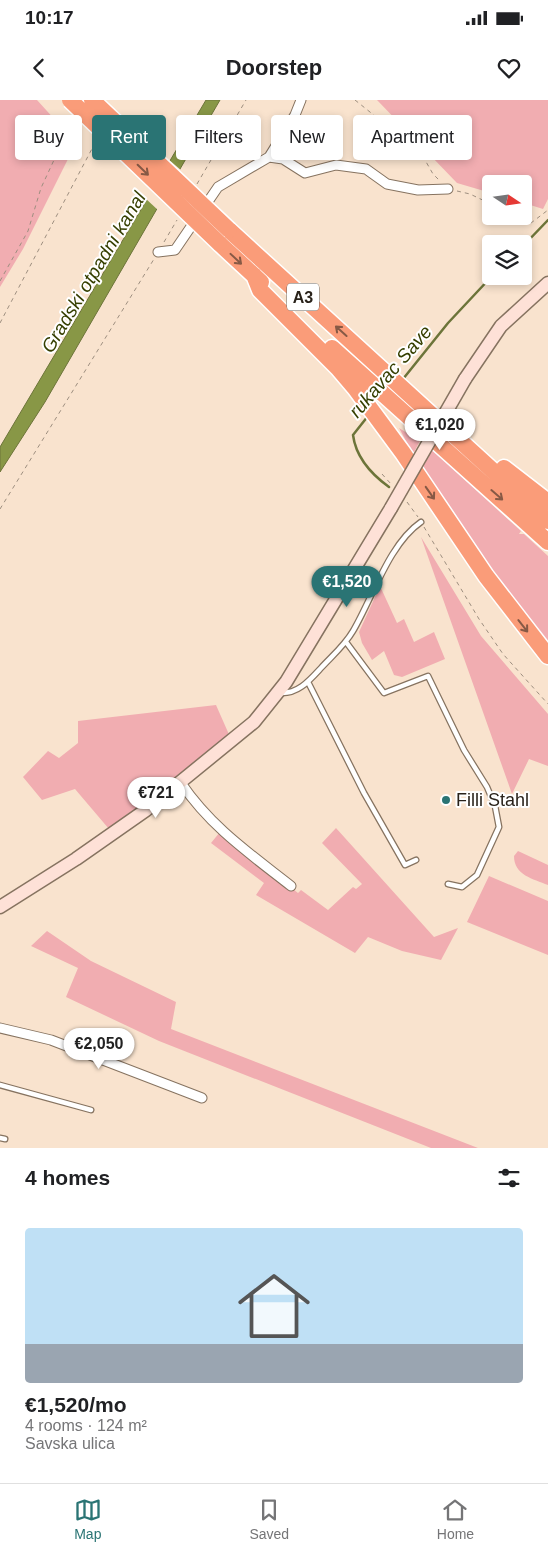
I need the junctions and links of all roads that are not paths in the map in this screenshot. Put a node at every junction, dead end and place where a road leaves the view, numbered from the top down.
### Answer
1 (92, 100) edge
2 (301, 100) edge
3 (70, 104) edge
4 (269, 157) junction
5 (448, 189) road end
6 (224, 236) junction
7 (158, 252) road end
8 (548, 284) edge
9 (360, 383) junction
10 (421, 401) junction
11 (548, 502) edge
12 (548, 521) edge
13 (421, 522) road end
14 (548, 542) edge
15 (346, 642) junction
16 (548, 656) edge
17 (308, 682) junction
18 (279, 693) junction
19 (181, 783) junction
20 (416, 860) dead end
21 (448, 884) dead end
22 (291, 886) dead end
23 (0, 907) edge
24 (0, 1028) edge
25 (0, 1085) edge
26 (202, 1098) dead end
27 (91, 1110) dead end

1 - 6 highway, A3, bridge
2 - 4 street
3 -> 6 highway, A3, bridge
4 - 5 street
4 - 7 street
6 -> 9 highway, A3
10 -> 6 highway, A3
8 - 18 main road, bridge
9 -> 14 highway
9 -> 16 highway
10 - 11 highway
10 - 12 highway, A3
13 - 15 lane
15 - 17 lane
15 - 21 lane
17 - 18 lane
17 - 20 lane
18 - 19 main road
19 - 22 street
19 - 23 main road
24 - 26 street
25 - 27 lane

